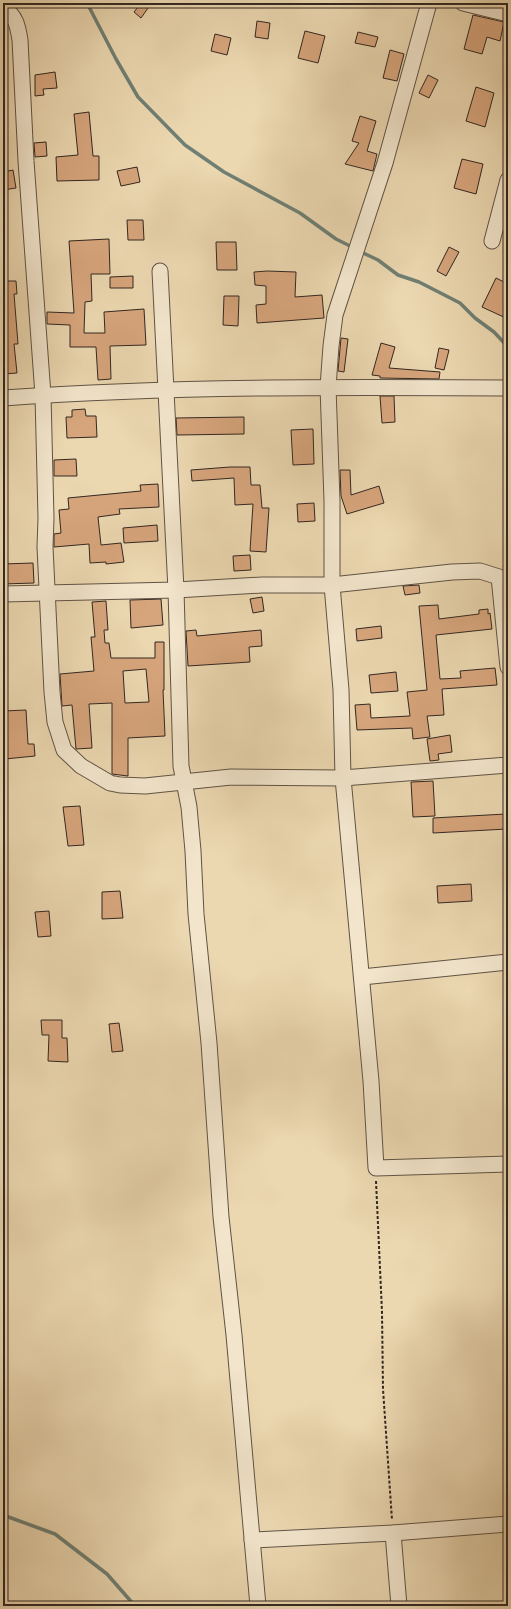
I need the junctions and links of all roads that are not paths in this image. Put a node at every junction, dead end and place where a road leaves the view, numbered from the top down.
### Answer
1 (429, 3) edge
2 (462, 3) edge
3 (3, 8) edge
4 (508, 14) edge
5 (508, 180) edge
6 (492, 241) dead end
7 (160, 271) dead end
8 (328, 387) junction
9 (508, 388) edge
10 (166, 391) junction
11 (43, 395) junction
12 (3, 398) edge
13 (332, 585) junction
14 (176, 590) junction
15 (3, 594) edge
16 (48, 594) junction
17 (508, 667) edge
18 (508, 765) edge
19 (343, 778) junction
20 (184, 782) junction
21 (508, 962) edge
22 (362, 977) junction
23 (508, 1164) edge
24 (508, 1524) edge
25 (393, 1533) junction
26 (252, 1540) junction
27 (258, 1606) edge
28 (399, 1606) edge

1 - 8 street
2 - 4 street
3 - 11 street
5 - 6 street
7 - 10 street
8 - 9 street
8 - 10 street
8 - 13 street
10 - 11 street
10 - 14 street
11 - 12 street
11 - 16 street
13 - 14 street
13 - 17 street
13 - 19 street
14 - 16 street
14 - 20 street
15 - 16 street
16 - 20 street
18 - 19 street
19 - 20 street
19 - 22 street
20 - 26 street
21 - 22 street
22 - 23 street
24 - 25 street
25 - 26 street
25 - 28 street
26 - 27 street

